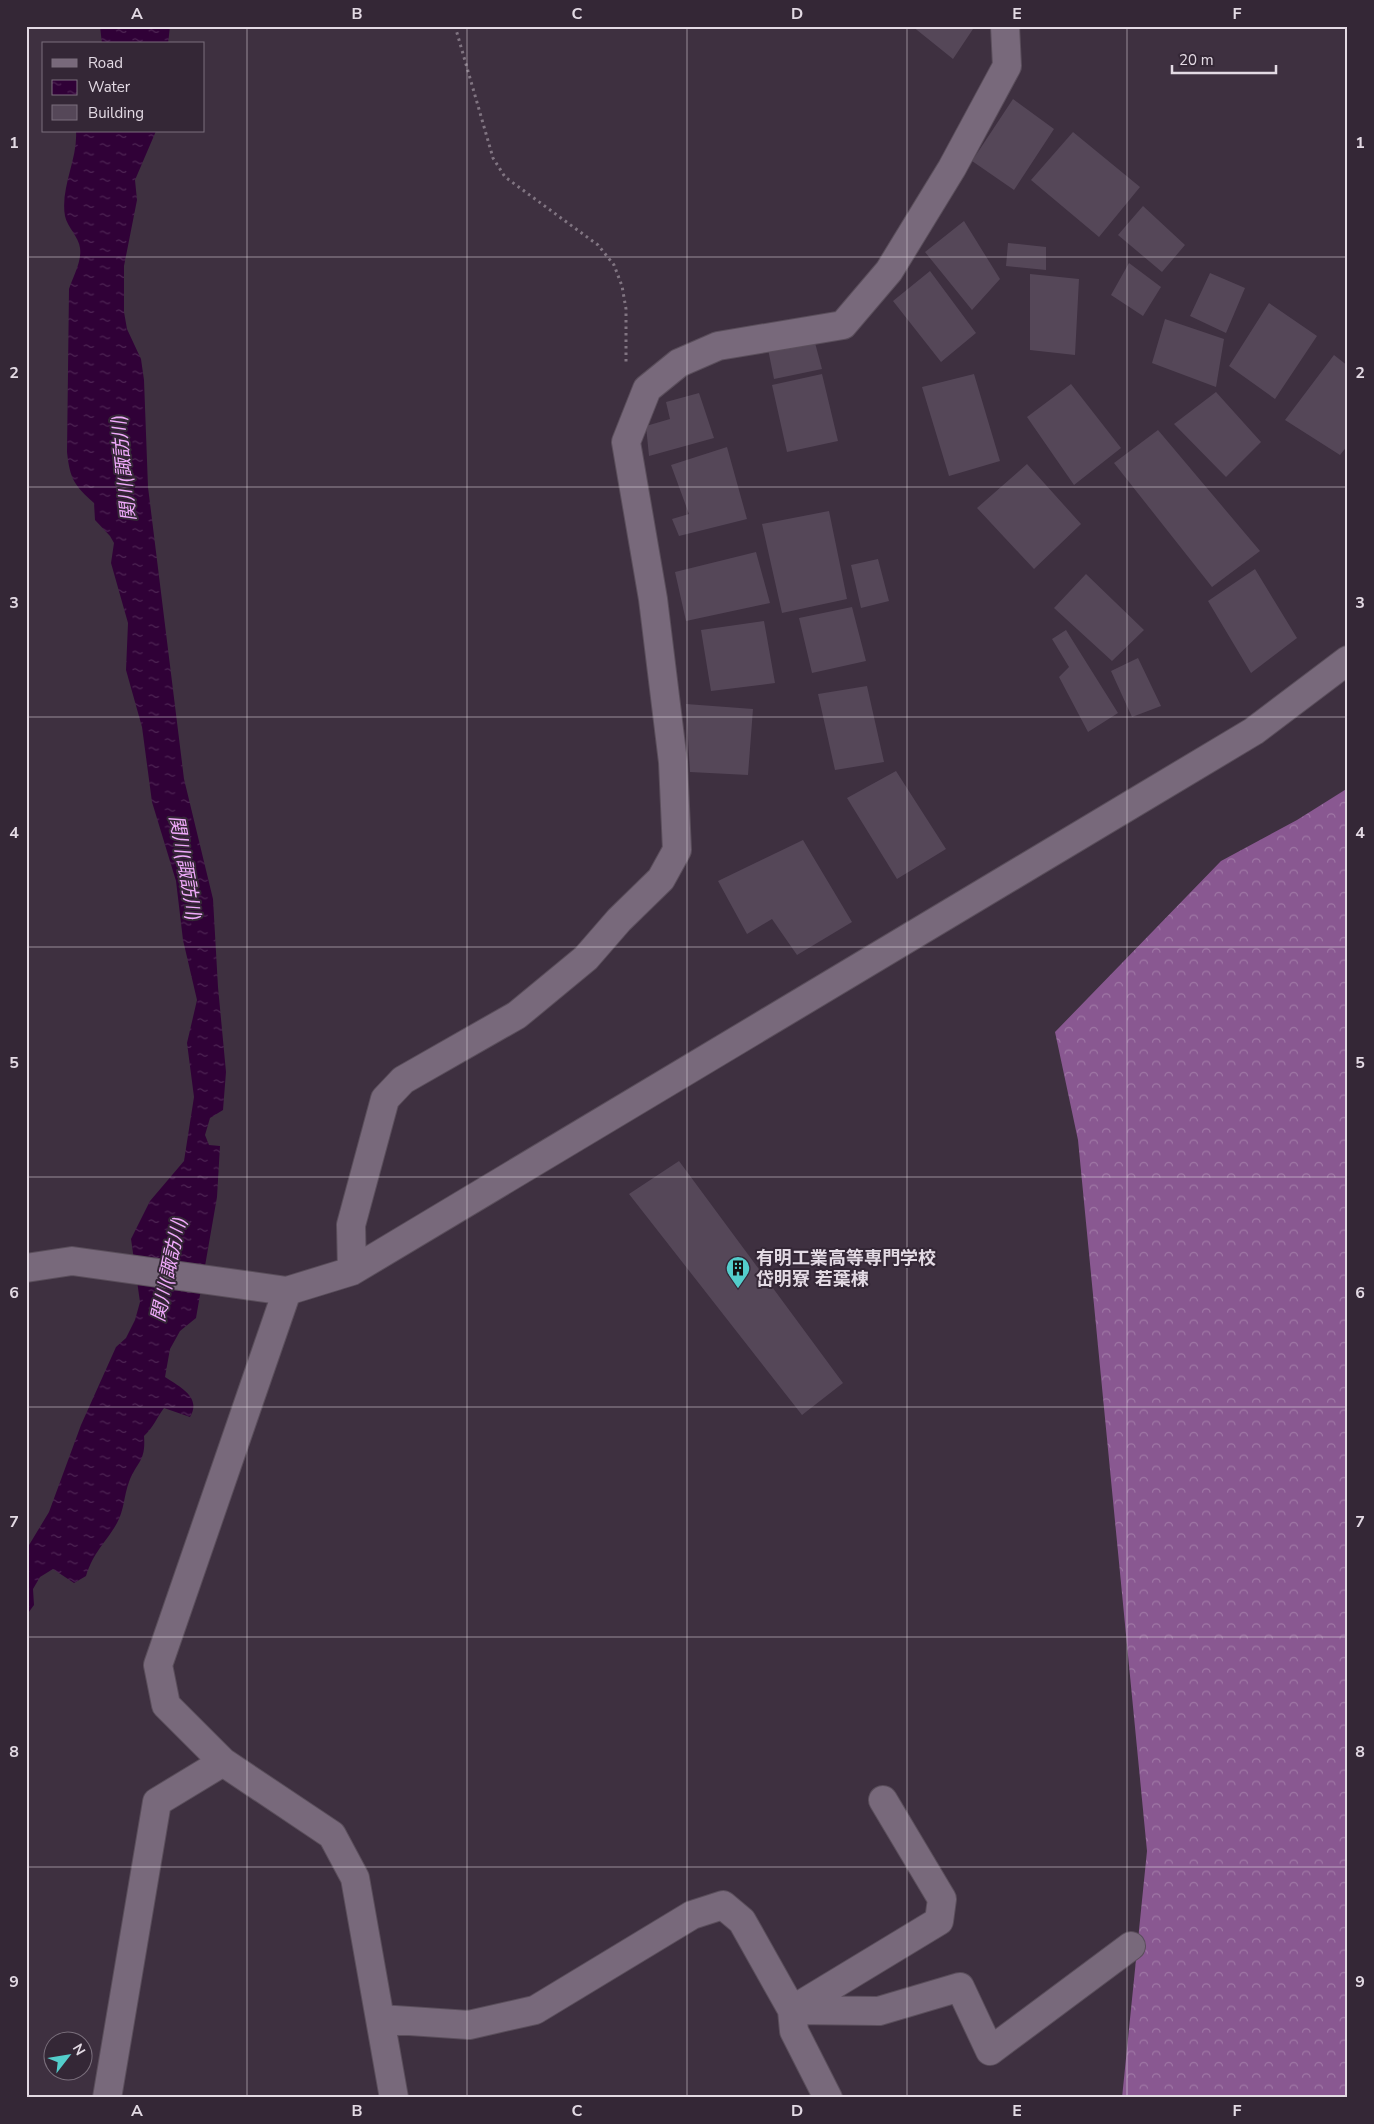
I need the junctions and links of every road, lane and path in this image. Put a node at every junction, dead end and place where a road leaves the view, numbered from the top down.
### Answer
1 (455, 26) edge
2 (1005, 26) edge
3 (626, 366) dead end
4 (1348, 660) edge
5 (26, 1268) edge
6 (352, 1271) junction
7 (286, 1291) junction
8 (223, 1762) junction
9 (883, 1800) dead end
10 (1131, 1946) dead end
11 (792, 2010) junction
12 (380, 2019) junction
13 (107, 2098) edge
14 (394, 2098) edge
15 (828, 2098) edge

1 - 3 path
2 - 6 street
4 - 6 street
5 - 7 street
6 - 7 street
7 - 8 street
8 - 12 street
8 - 13 street
9 - 11 street
10 - 11 street
11 - 12 street
11 - 15 street
12 - 14 street

